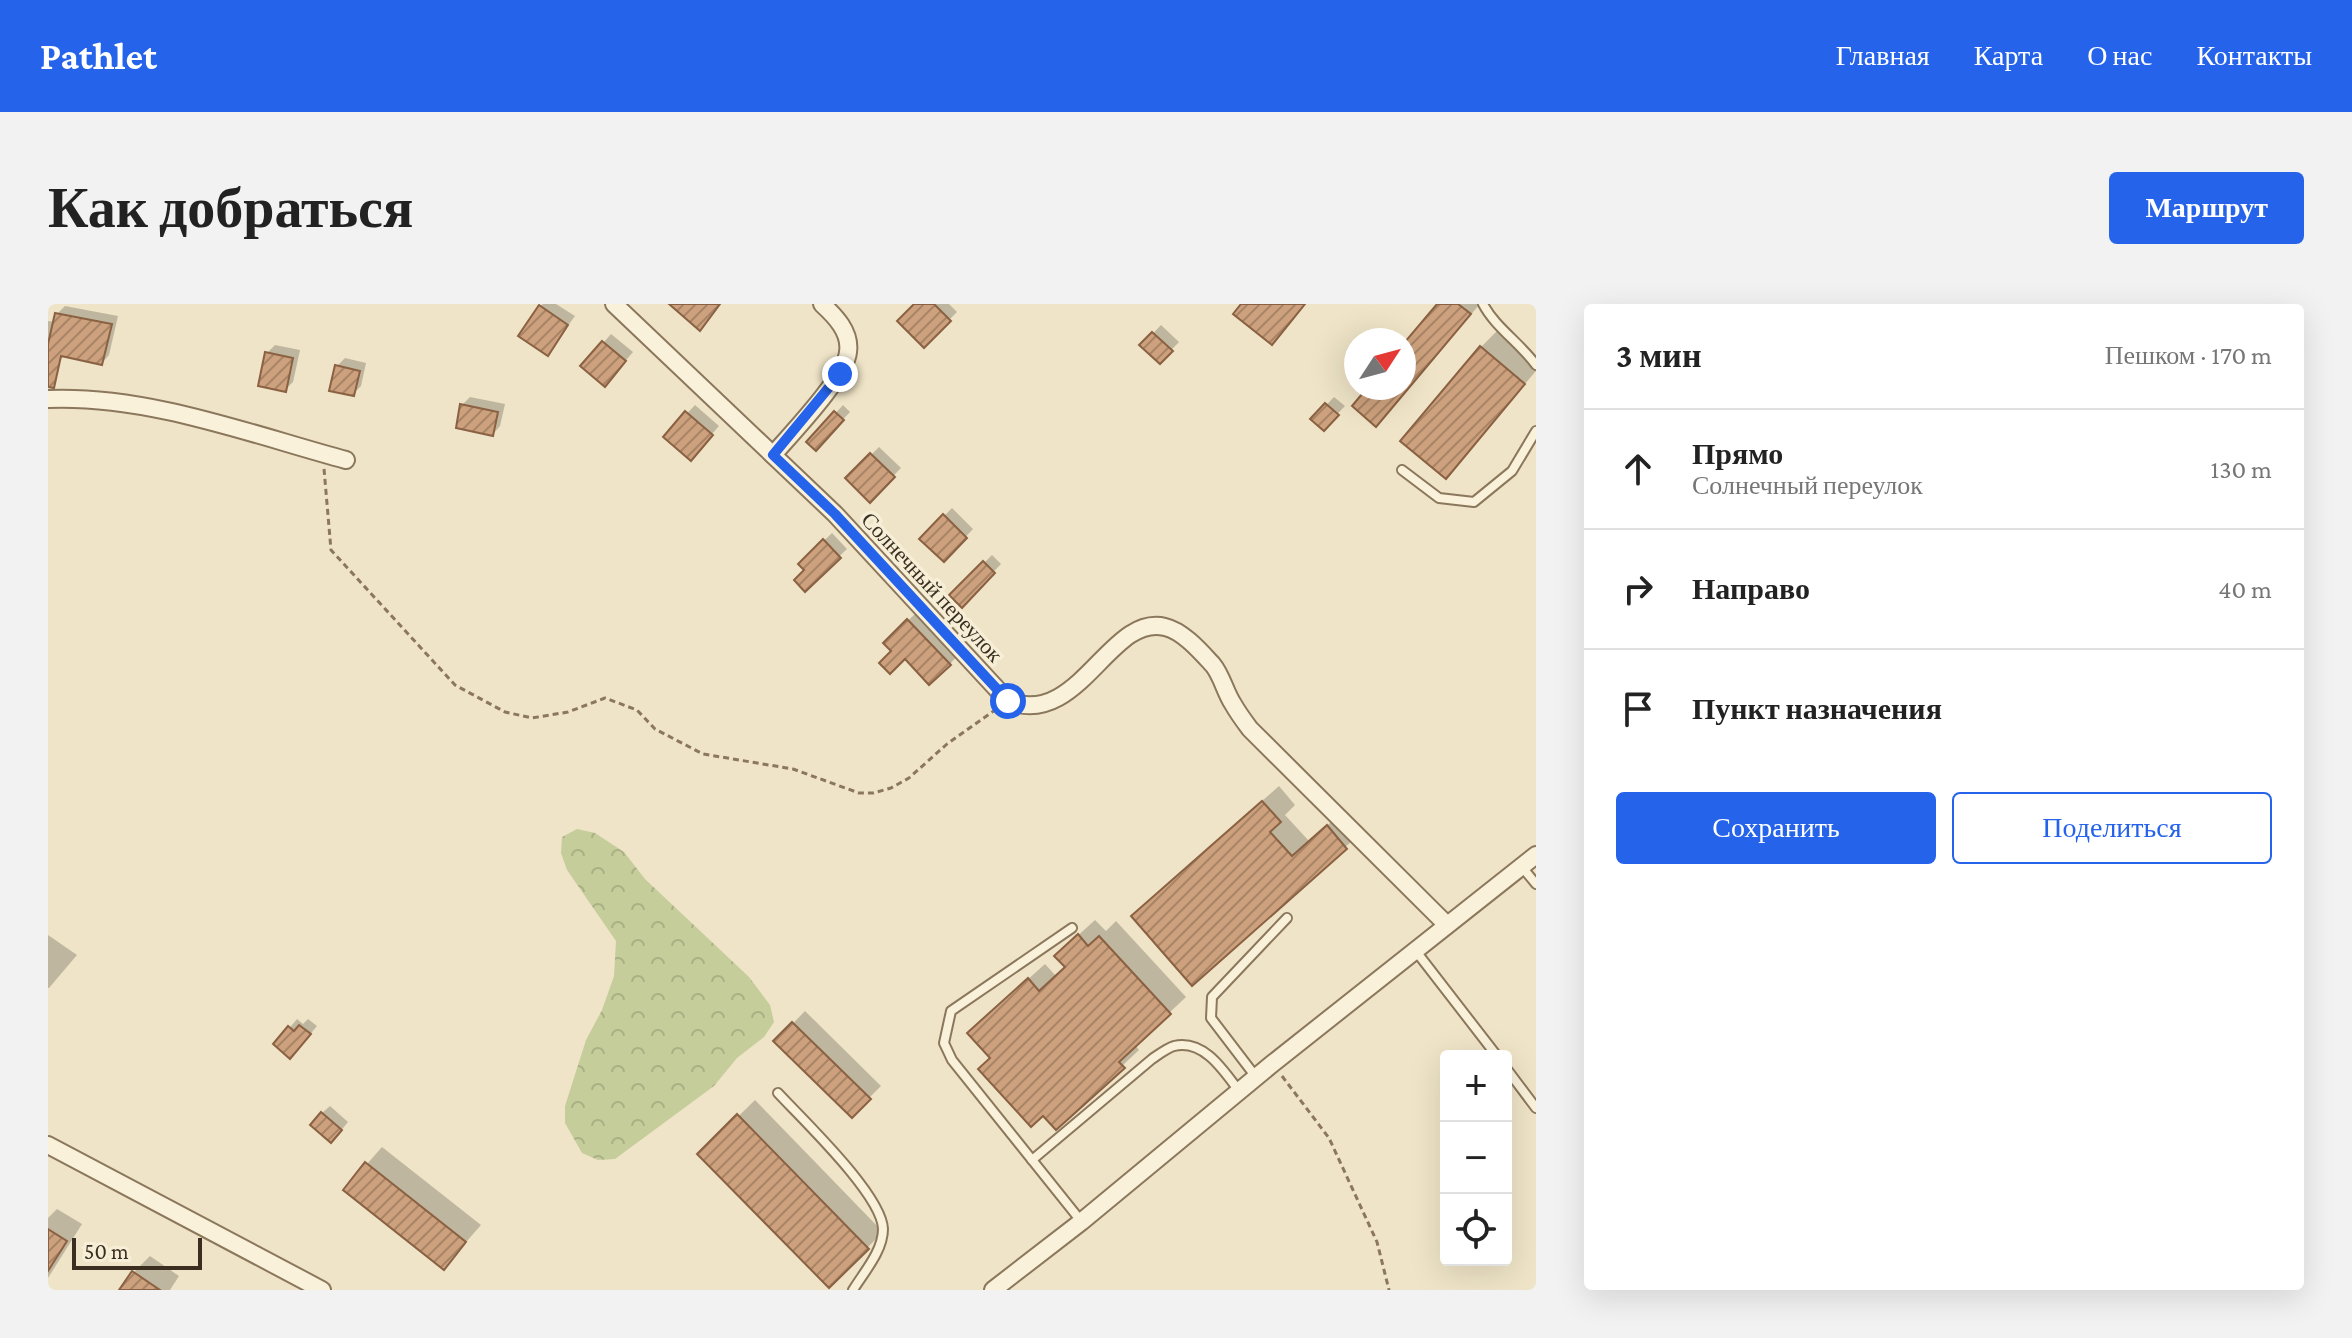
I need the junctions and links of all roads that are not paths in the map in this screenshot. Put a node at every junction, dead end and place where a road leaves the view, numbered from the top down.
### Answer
1 (614, 304) edge
2 (822, 304) edge
3 (1483, 304) edge
4 (1536, 365) edge
5 (48, 399) edge
6 (1536, 431) edge
7 (773, 455) junction
8 (346, 460) dead end
9 (1402, 470) dead end
10 (1536, 855) edge
11 (1522, 867) junction
12 (1536, 884) edge
13 (1287, 918) dead end
14 (1447, 925) junction
15 (1072, 928) dead end
16 (1415, 950) junction
17 (1492, 1050) edge
18 (1512, 1076) edge
19 (1256, 1077) junction
20 (1239, 1091) junction
21 (778, 1093) dead end
22 (1536, 1108) edge
23 (48, 1145) edge
24 (1032, 1160) junction
25 (1081, 1222) junction
26 (322, 1290) edge
27 (853, 1290) edge
28 (993, 1290) edge

1 - 7 street, Солнечный переулок
2 - 7 street
3 - 4 lane
5 - 8 street
6 - 9 lane
7 - 14 street, Солнечный переулок
10 - 11 street
11 - 12 lane
11 - 14 street
13 - 19 lane
14 - 16 street
15 - 24 lane
16 - 17 lane
16 - 19 street
18 - 22 lane
19 - 20 street
20 - 24 lane
20 - 25 street
21 - 27 lane
23 - 26 street
24 - 25 lane
25 - 28 street

